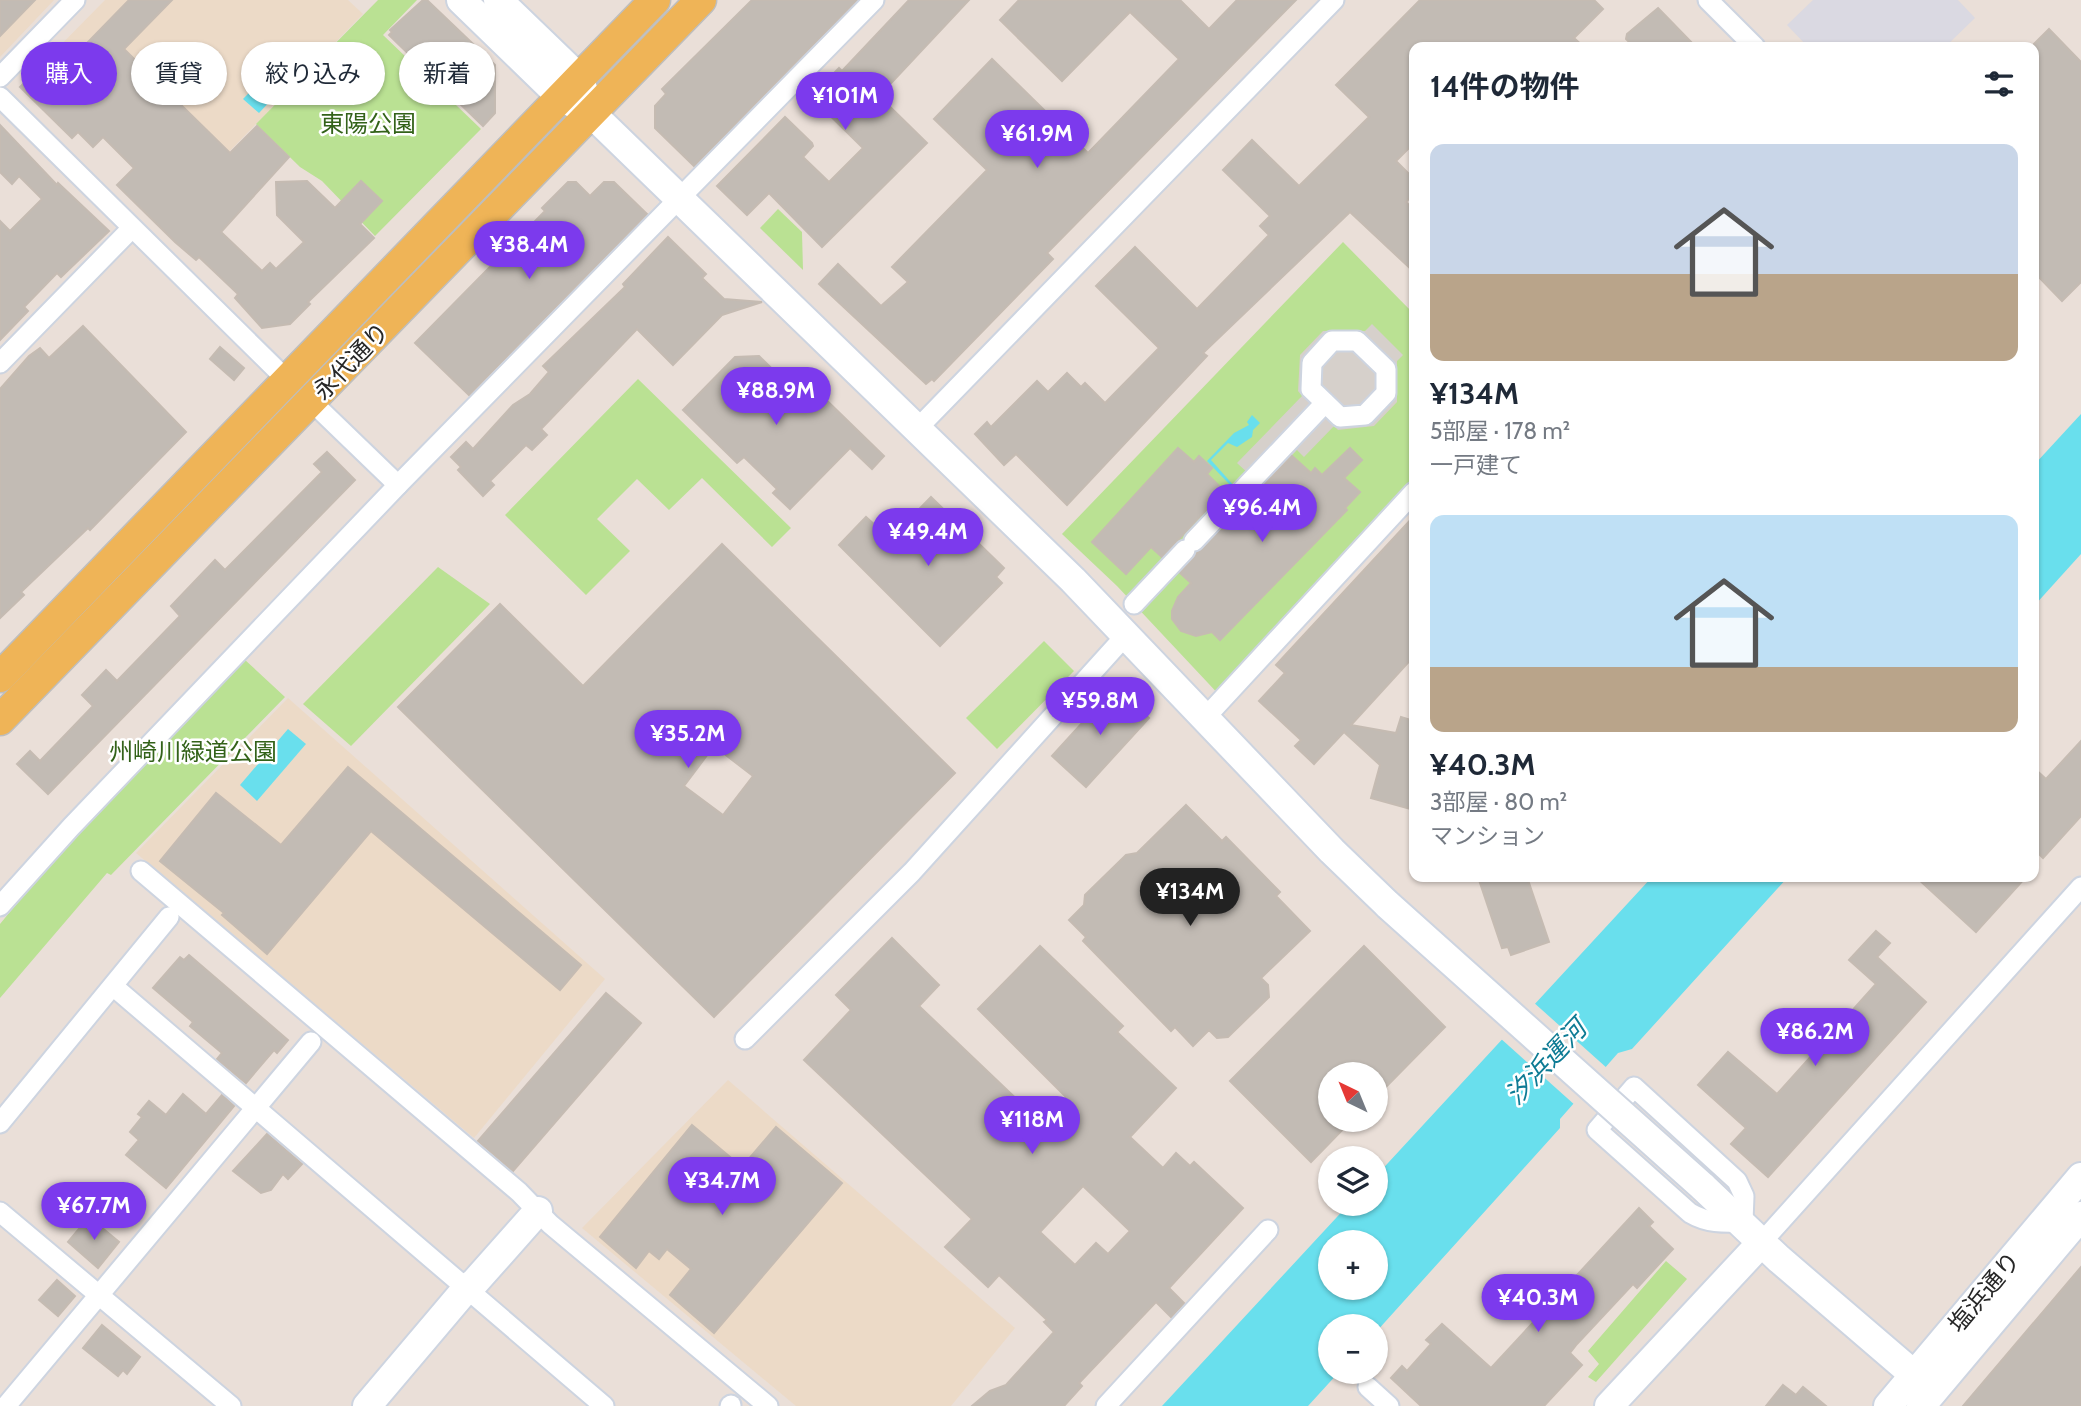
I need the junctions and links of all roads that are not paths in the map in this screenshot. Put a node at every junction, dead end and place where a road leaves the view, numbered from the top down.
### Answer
1 (75, 0) edge
2 (461, 0) edge
3 (498, 0) edge
4 (655, 0) edge
5 (701, 0) edge
6 (874, 0) edge
7 (1334, 0) edge
8 (1708, 0) edge
9 (1750, 42) edge
10 (0, 77) edge
11 (570, 88) junction
12 (0, 97) edge
13 (591, 113) junction
14 (677, 198) junction
15 (131, 229) junction
16 (0, 363) edge
17 (288, 381) junction
18 (312, 402) junction
19 (1325, 403) junction
20 (917, 429) junction
21 (398, 485) junction
22 (1409, 497) edge
23 (1134, 604) dead end
24 (1126, 635) junction
25 (0, 677) edge
26 (1205, 718) junction
27 (0, 720) edge
28 (141, 871) dead end
29 (2081, 887) edge
30 (0, 906) edge
31 (169, 917) dead end
32 (113, 986) junction
33 (745, 1040) dead end
34 (311, 1042) dead end
35 (256, 1109) junction
36 (0, 1123) edge
37 (2081, 1177) edge
38 (538, 1211) junction
39 (0, 1212) edge
40 (2081, 1216) edge
41 (1743, 1222) junction
42 (1268, 1230) dead end
43 (1761, 1243) junction
44 (466, 1289) junction
45 (99, 1295) junction
46 (1368, 1387) dead end
47 (1923, 1391) edge
48 (6, 1406) edge
49 (231, 1406) edge
50 (367, 1406) edge
51 (604, 1406) edge
52 (768, 1406) edge
53 (1106, 1406) edge
54 (1389, 1406) edge
55 (1609, 1406) edge
56 (1888, 1406) edge

1 - 10 street
2 - 11 street
3 - 11 street
4 - 11 main road, 永代通り
5 - 13 main road, 永代通り
6 - 14 street
7 - 20 street
8 - 9 street
11 - 13 street
11 - 17 main road, 永代通り
12 - 15 street
13 - 14 street
13 - 18 main road, 永代通り
14 - 20 street
14 - 21 street
15 - 16 street
15 - 17 street
17 - 25 main road, 永代通り
18 - 21 street
18 - 27 main road, 永代通り
19 - 19 street
19 - 23 street
20 - 24 street
21 - 30 street
22 - 26 street
24 - 26 street
24 - 33 street
26 - 41 street, bridge
28 - 38 street
29 - 43 street
31 - 32 street
32 - 35 street
32 - 36 street
34 - 35 street
35 - 44 street
35 - 45 street
37 - 47 street, 塩浜通り
38 - 44 street
38 - 52 street
39 - 45 street
40 - 47 street, 塩浜通り
41 - 41 street
41 - 43 street
42 - 53 street
43 - 47 street
43 - 55 street
44 - 50 street
44 - 51 street
45 - 48 street
45 - 49 street
46 - 54 street
47 - 56 street, 塩浜通り

